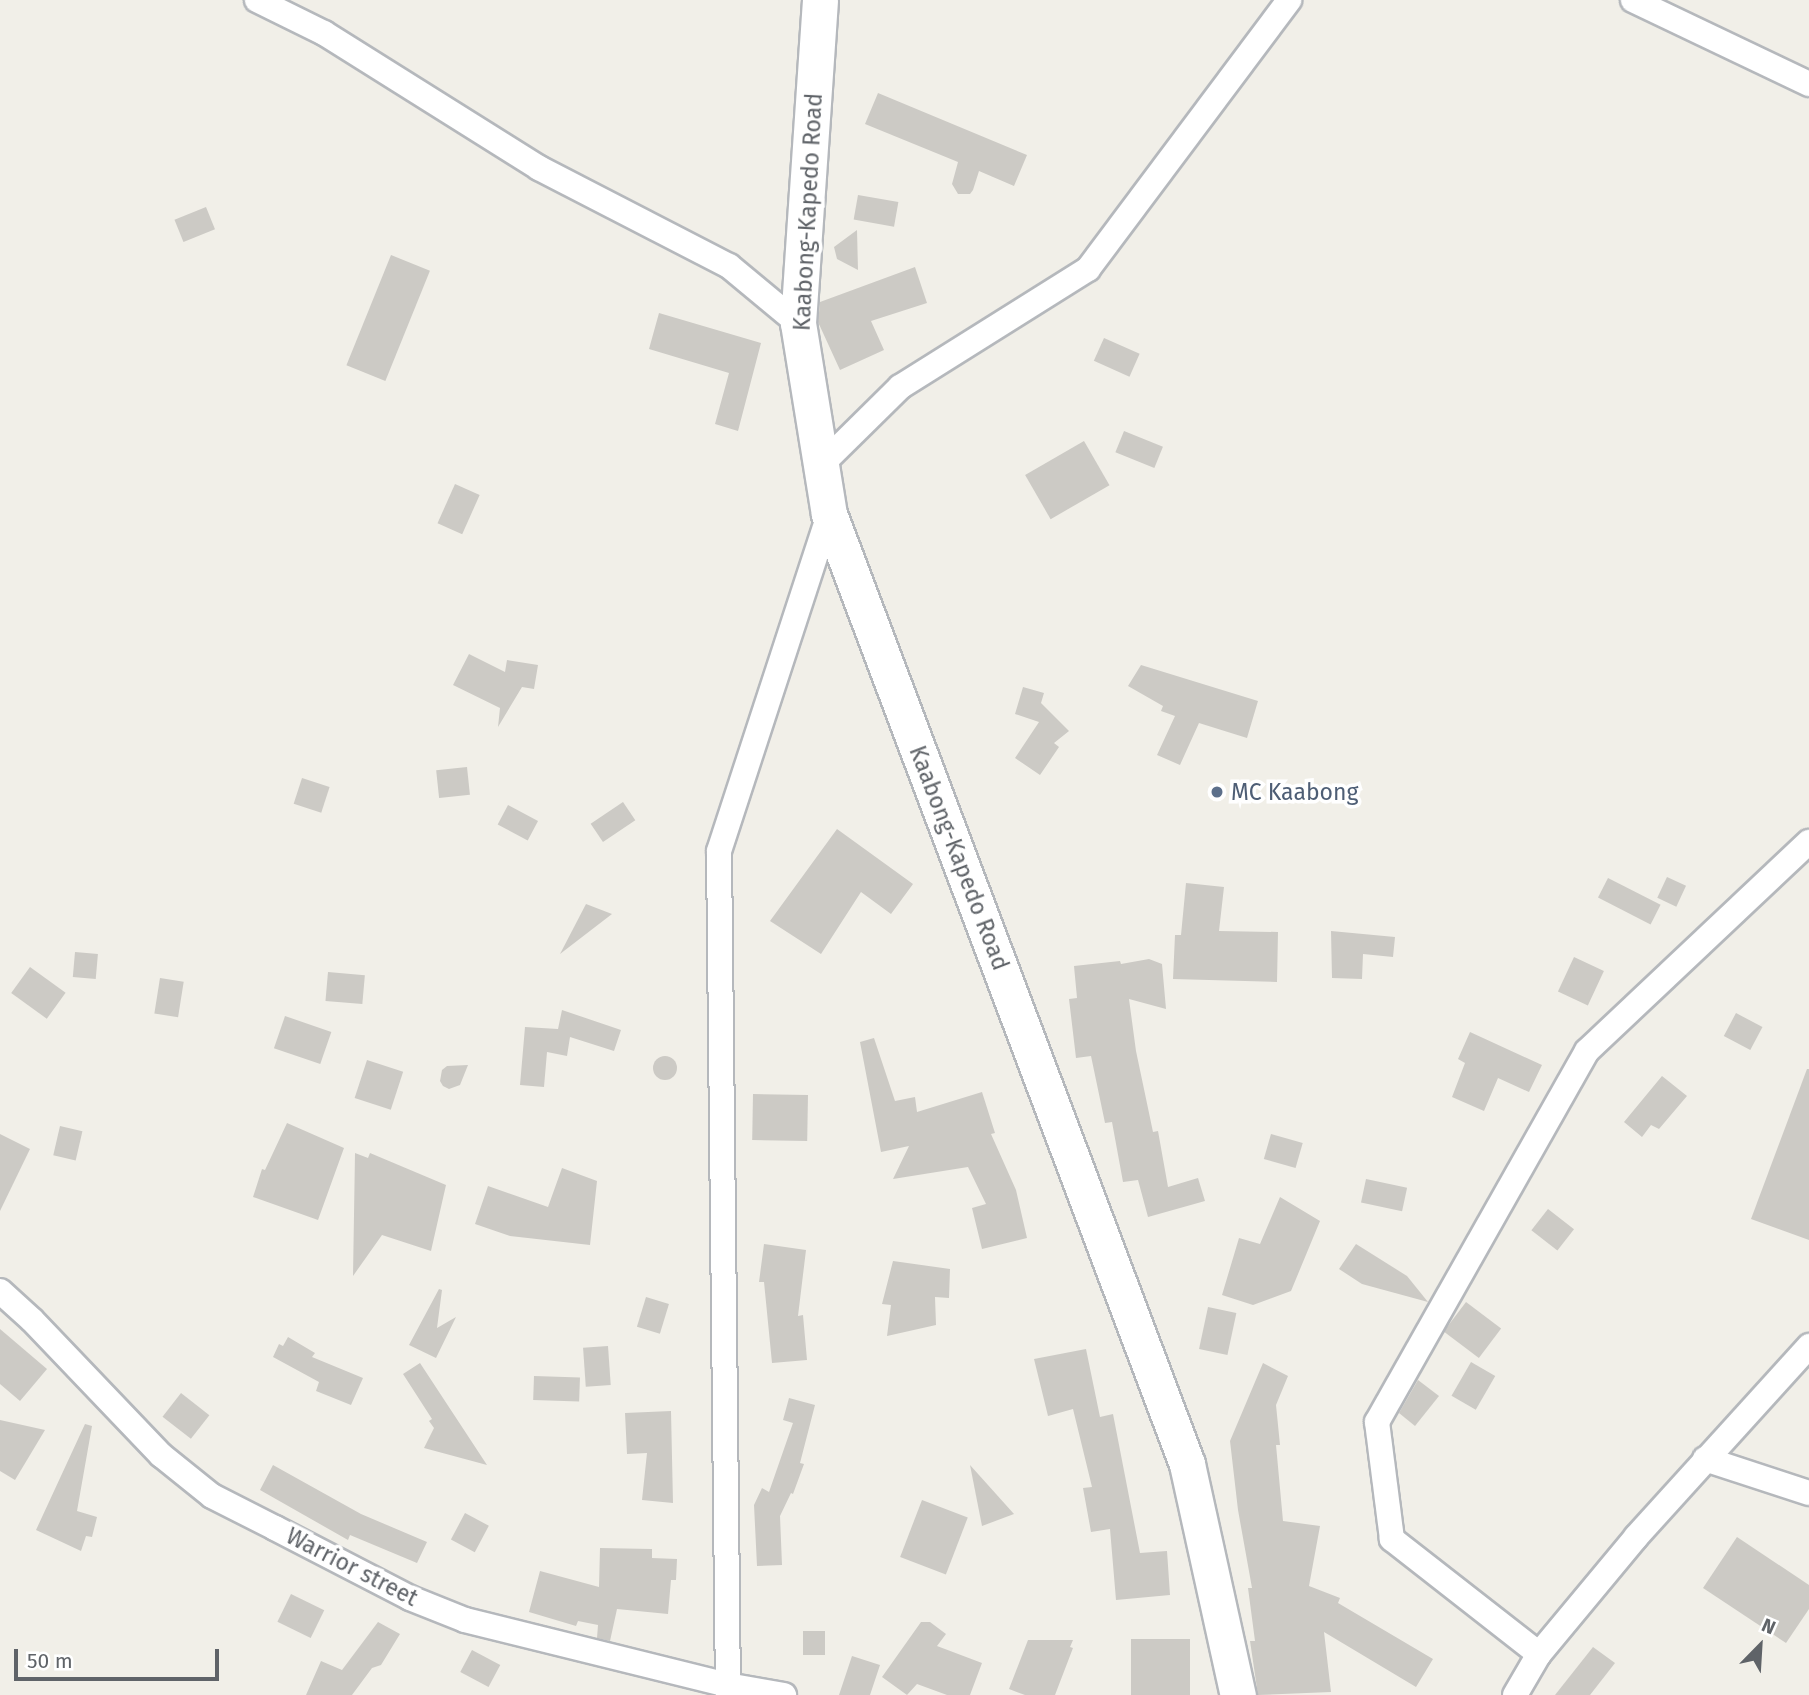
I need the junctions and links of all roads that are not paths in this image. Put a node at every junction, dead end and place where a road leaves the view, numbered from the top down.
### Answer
1 (257, 0) edge
2 (820, 0) edge
3 (1289, 0) edge
4 (1633, 0) edge
5 (1809, 85) edge
6 (798, 323) junction
7 (822, 464) junction
8 (829, 514) junction
9 (1809, 842) edge
10 (0, 1291) edge
11 (1809, 1346) edge
12 (1705, 1459) junction
13 (1809, 1493) edge
14 (1539, 1654) junction
15 (728, 1690) edge
16 (784, 1695) edge
17 (1238, 1695) edge
18 (1515, 1695) edge

1 - 6 street
2 - 6 main road, Kaabong-Kapedo Road
3 - 7 street
4 - 5 street
6 - 7 main road, Kaabong-Kapedo Road
7 - 8 main road, Kaabong-Kapedo Road
8 - 15 street
8 - 17 main road, Kaabong-Kapedo Road
9 - 14 street
10 - 15 street, Warrior street
11 - 12 street
12 - 13 street
12 - 14 street
14 - 18 street
15 - 16 street, Warrior street

